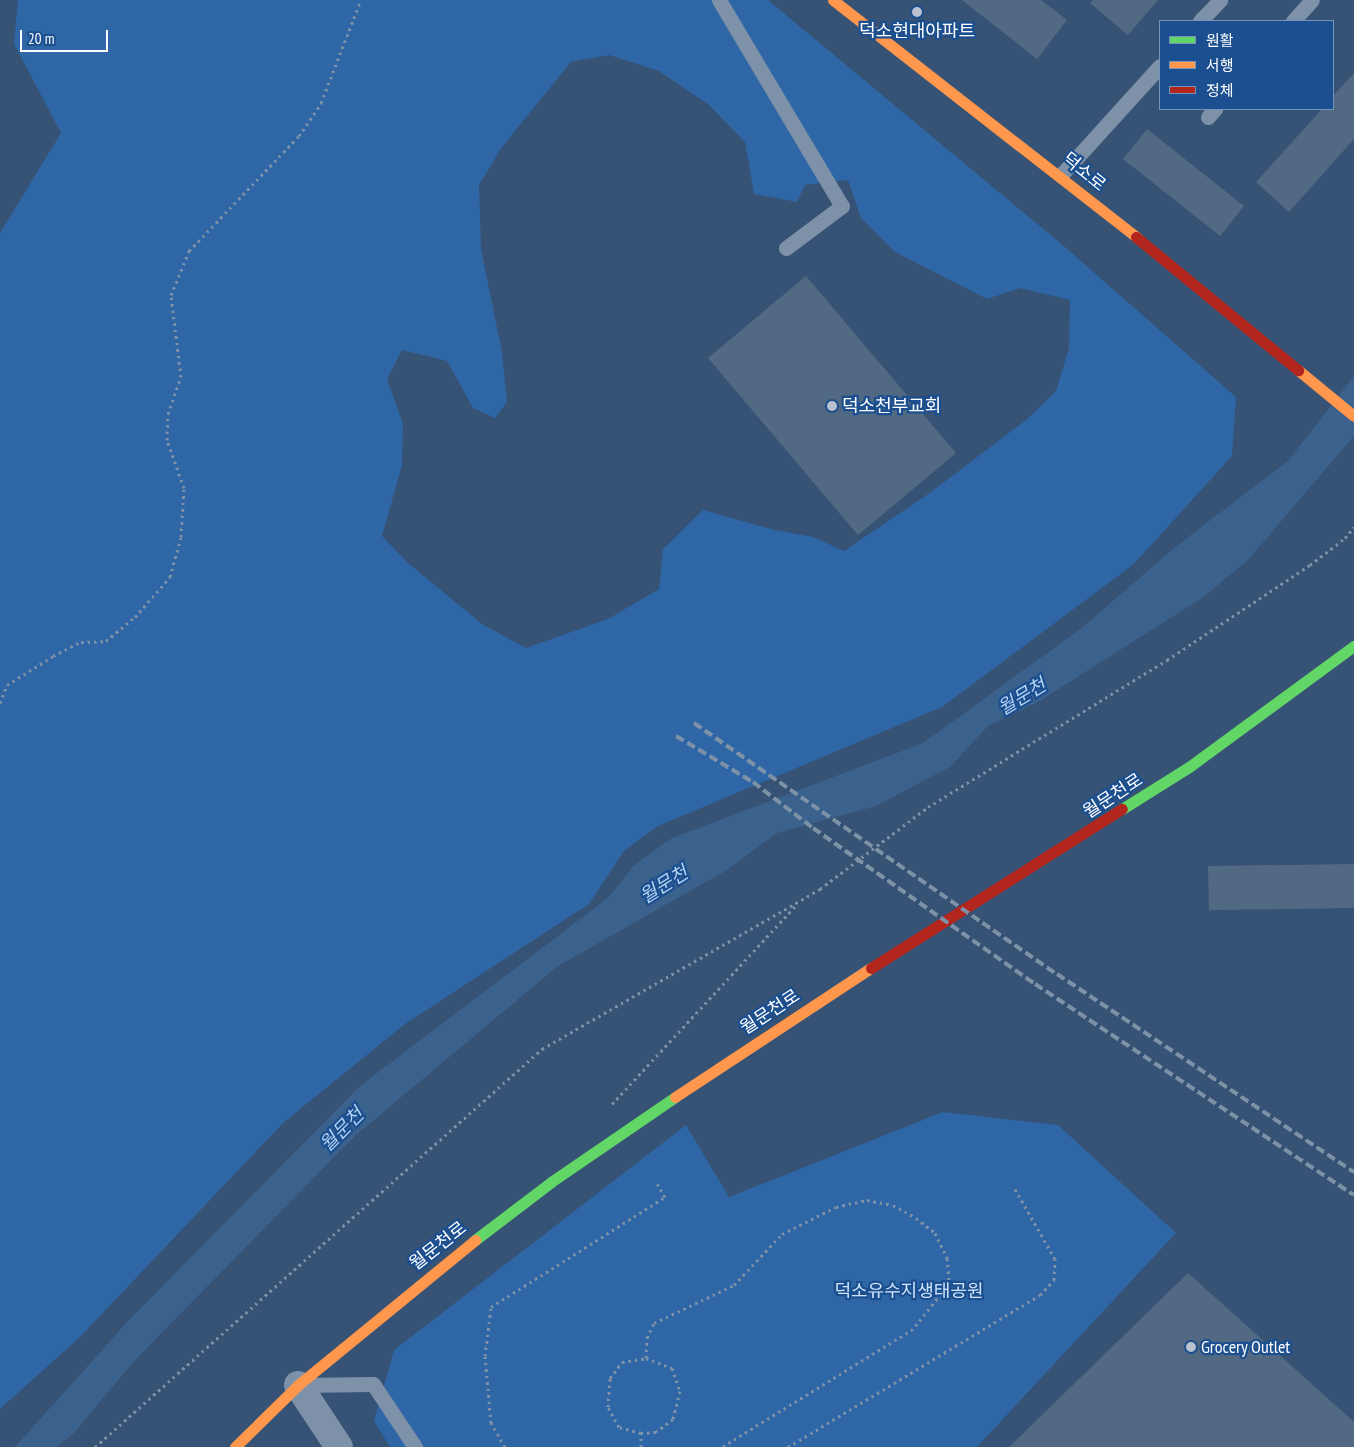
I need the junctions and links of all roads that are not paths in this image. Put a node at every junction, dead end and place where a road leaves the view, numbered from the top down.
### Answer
1 (720, 0) edge
2 (833, 0) edge
3 (1220, 0) edge
4 (1312, 0) edge
5 (1201, 20) edge
6 (1294, 20) edge
7 (1159, 67) edge
8 (1061, 175) junction
9 (786, 248) dead end
10 (1354, 416) edge
11 (1354, 646) edge
12 (298, 1385) junction
13 (235, 1447) edge
14 (339, 1447) edge
15 (415, 1447) edge

1 - 9 lane
2 - 8 street, 덕소로
3 - 5 lane
4 - 6 lane
7 - 8 lane
8 - 10 street, 덕소로
11 - 12 street, 월문천로
12 - 13 street, 월문천로
12 - 14 street
12 - 15 lane

